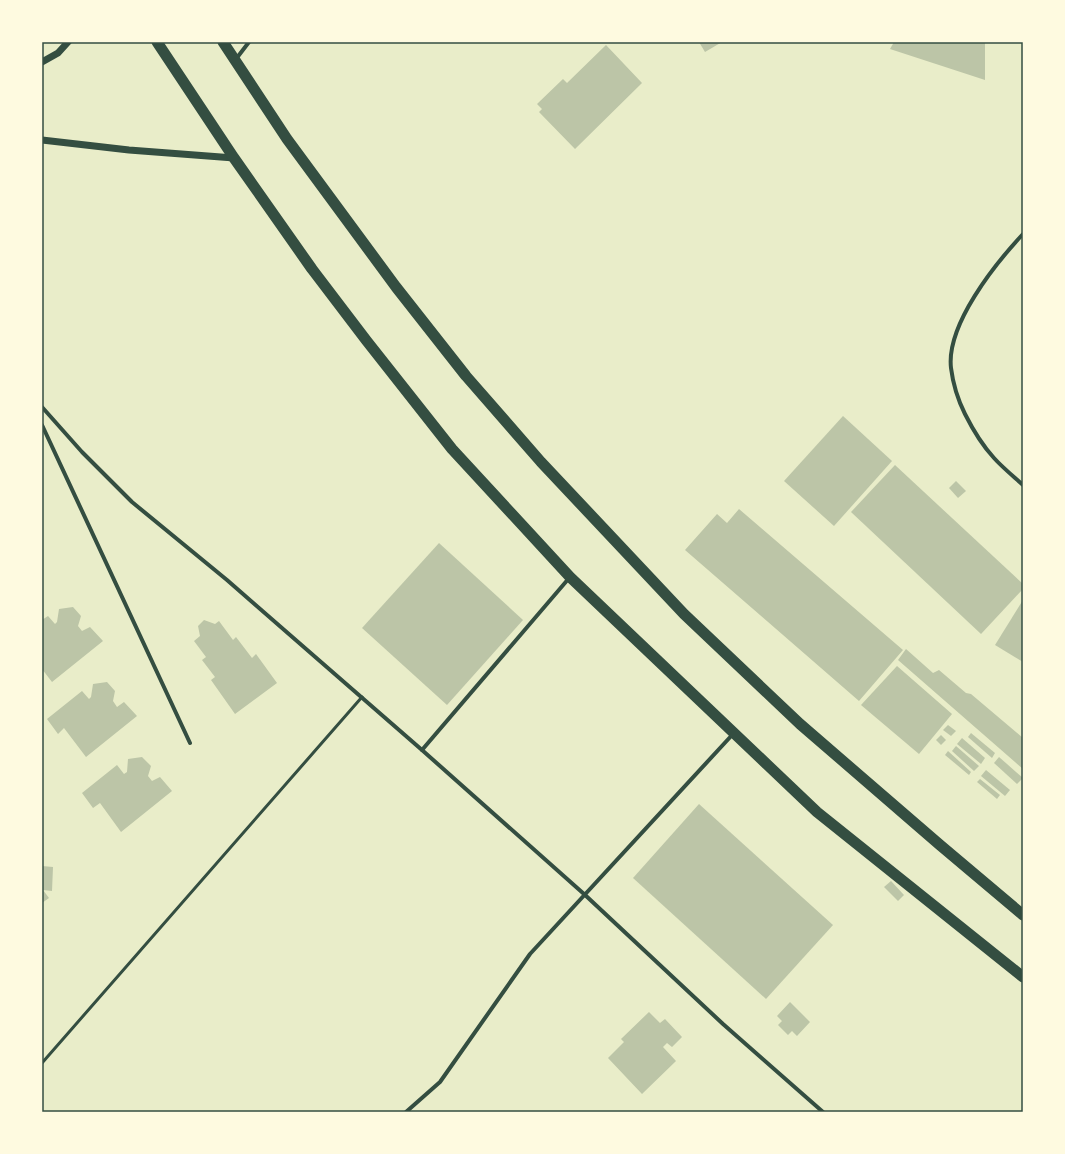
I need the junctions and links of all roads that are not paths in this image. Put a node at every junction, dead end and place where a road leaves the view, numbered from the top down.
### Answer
1 (68, 42) edge
2 (158, 42) edge
3 (223, 42) edge
4 (249, 42) edge
5 (235, 61) junction
6 (42, 62) edge
7 (42, 140) edge
8 (234, 158) junction
9 (1023, 234) edge
10 (42, 407) edge
11 (42, 425) edge
12 (1023, 485) edge
13 (570, 576) junction
14 (362, 697) junction
15 (733, 733) junction
16 (190, 742) dead end
17 (422, 750) junction
18 (584, 894) junction
19 (1023, 915) edge
20 (1023, 977) edge
21 (42, 1063) edge
22 (406, 1112) edge
23 (823, 1112) edge

1 - 6 street
2 - 8 highway
3 - 5 highway
4 - 5 street
5 - 19 highway
7 - 8 street
8 - 13 highway
9 - 12 street
10 - 14 street
11 - 16 street
13 - 15 highway
13 - 17 street
14 - 17 street
14 - 21 lane
15 - 18 street
15 - 20 highway
17 - 18 street
18 - 22 street
18 - 23 street

